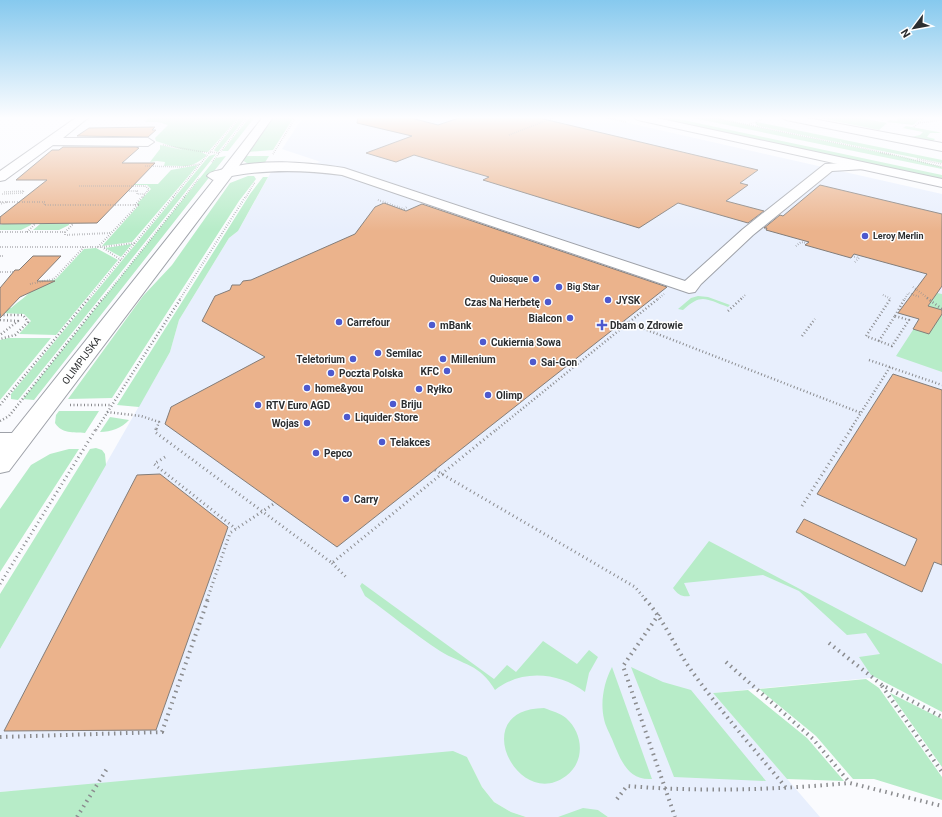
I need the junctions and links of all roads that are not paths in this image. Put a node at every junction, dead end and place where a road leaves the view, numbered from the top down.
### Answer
1 (30, 155) edge
2 (228, 155) edge
3 (241, 155) edge
4 (803, 155) edge
5 (813, 155) edge
6 (858, 155) edge
7 (238, 159) junction
8 (861, 166) junction
9 (829, 167) junction
10 (216, 170) junction
11 (255, 172) junction
12 (942, 173) edge
13 (0, 177) edge
14 (942, 183) edge
15 (10, 441) edge
16 (0, 465) edge

1 - 13 street
2 - 10 street, OLIMPIJSKA
3 - 7 street, OLIMPIJSKA
4 - 9 street
5 - 8 street
6 - 12 street
7 - 10 street, OLIMPIJSKA
7 - 11 street
8 - 9 street
8 - 14 street
9 - 11 street
10 - 11 street
10 - 11 street
10 - 15 street, OLIMPIJSKA
15 - 16 street, OLIMPIJSKA

